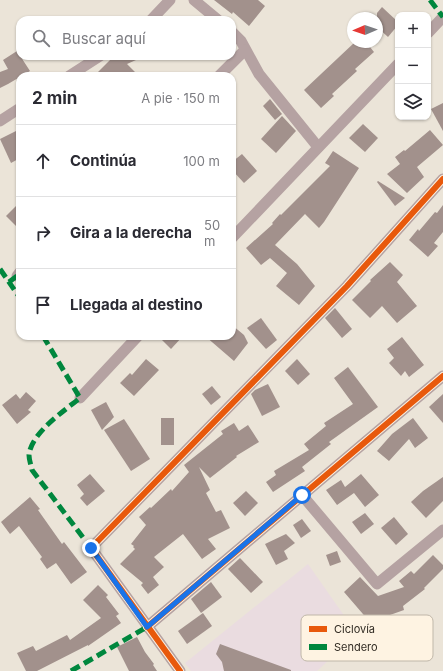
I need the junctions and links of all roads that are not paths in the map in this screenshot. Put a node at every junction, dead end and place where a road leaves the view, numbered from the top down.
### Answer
1 (170, 0) edge
2 (194, 0) edge
3 (154, 16) edge
4 (213, 16) edge
5 (443, 17) edge
6 (431, 30) edge
7 (236, 36) edge
8 (245, 50) junction
9 (236, 59) edge
10 (94, 60) edge
11 (235, 60) edge
12 (395, 67) edge
13 (75, 72) edge
14 (223, 72) edge
15 (16, 111) edge
16 (0, 121) edge
17 (318, 147) junction
18 (443, 179) edge
19 (236, 234) edge
20 (134, 340) edge
21 (443, 376) edge
22 (80, 398) dead end
23 (302, 495) junction
24 (443, 530) edge
25 (147, 627) junction
26 (180, 671) edge

1 - 3 street
2 - 4 street
5 - 6 street
7 - 8 street
8 - 9 street
8 - 17 street
10 - 13 street
11 - 14 street
12 - 17 street
15 - 16 street
17 - 19 street
18 - 25 street
20 - 22 street
21 - 23 street
23 - 24 street
23 - 25 street
25 - 26 street

